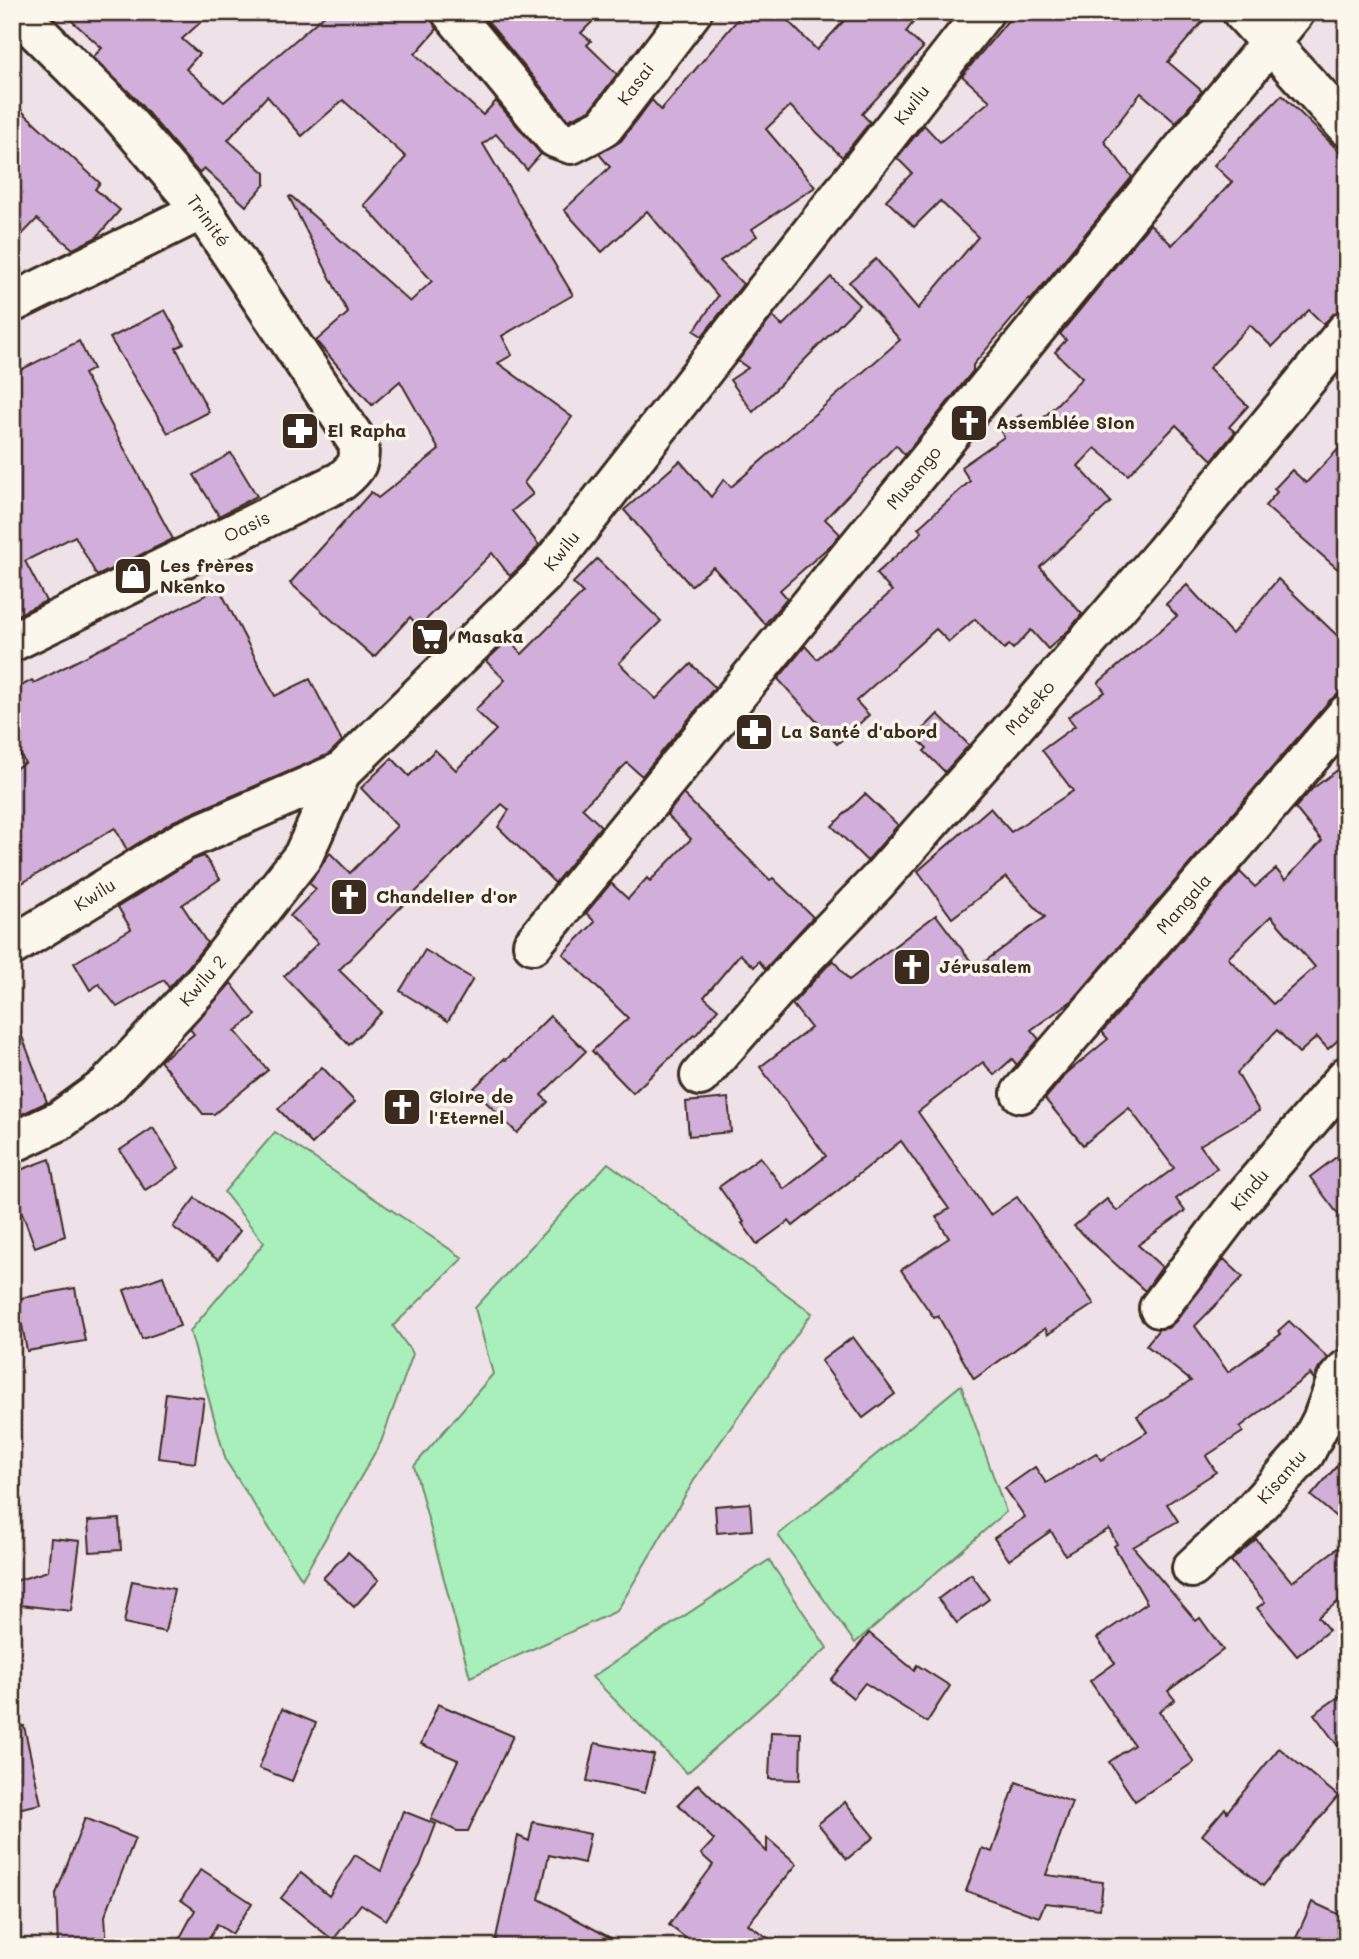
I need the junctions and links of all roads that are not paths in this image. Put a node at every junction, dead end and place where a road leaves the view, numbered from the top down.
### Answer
1 (17, 12) edge
2 (451, 12) edge
3 (691, 12) edge
4 (984, 12) edge
5 (1242, 12) edge
6 (1295, 12) edge
7 (1270, 42) junction
8 (1347, 127) edge
9 (202, 210) junction
10 (12, 303) edge
11 (1347, 330) edge
12 (360, 457) joint
13 (12, 642) edge
14 (1347, 714) edge
15 (341, 772) junction
16 (533, 944) dead end
17 (12, 946) edge
18 (700, 1076) dead end
19 (1347, 1076) edge
20 (1021, 1093) dead end
21 (12, 1143) edge
22 (1159, 1308) dead end
23 (1347, 1369) edge
24 (1192, 1568) dead end

1 - 9 street, Trinité
2 - 3 street, Kasai
4 - 15 street, Kwilu
5 - 7 street
6 - 7 street, Musango
7 - 8 street
7 - 16 street, Musango
9 - 10 street
9 - 12 street, Trinité
11 - 18 street, Mateko
12 - 13 street, Oasis
14 - 20 street, Mangala
15 - 17 street, Kwilu
15 - 21 street, Kwilu 2
19 - 22 street, Kindu
23 - 24 street, Kisantu

